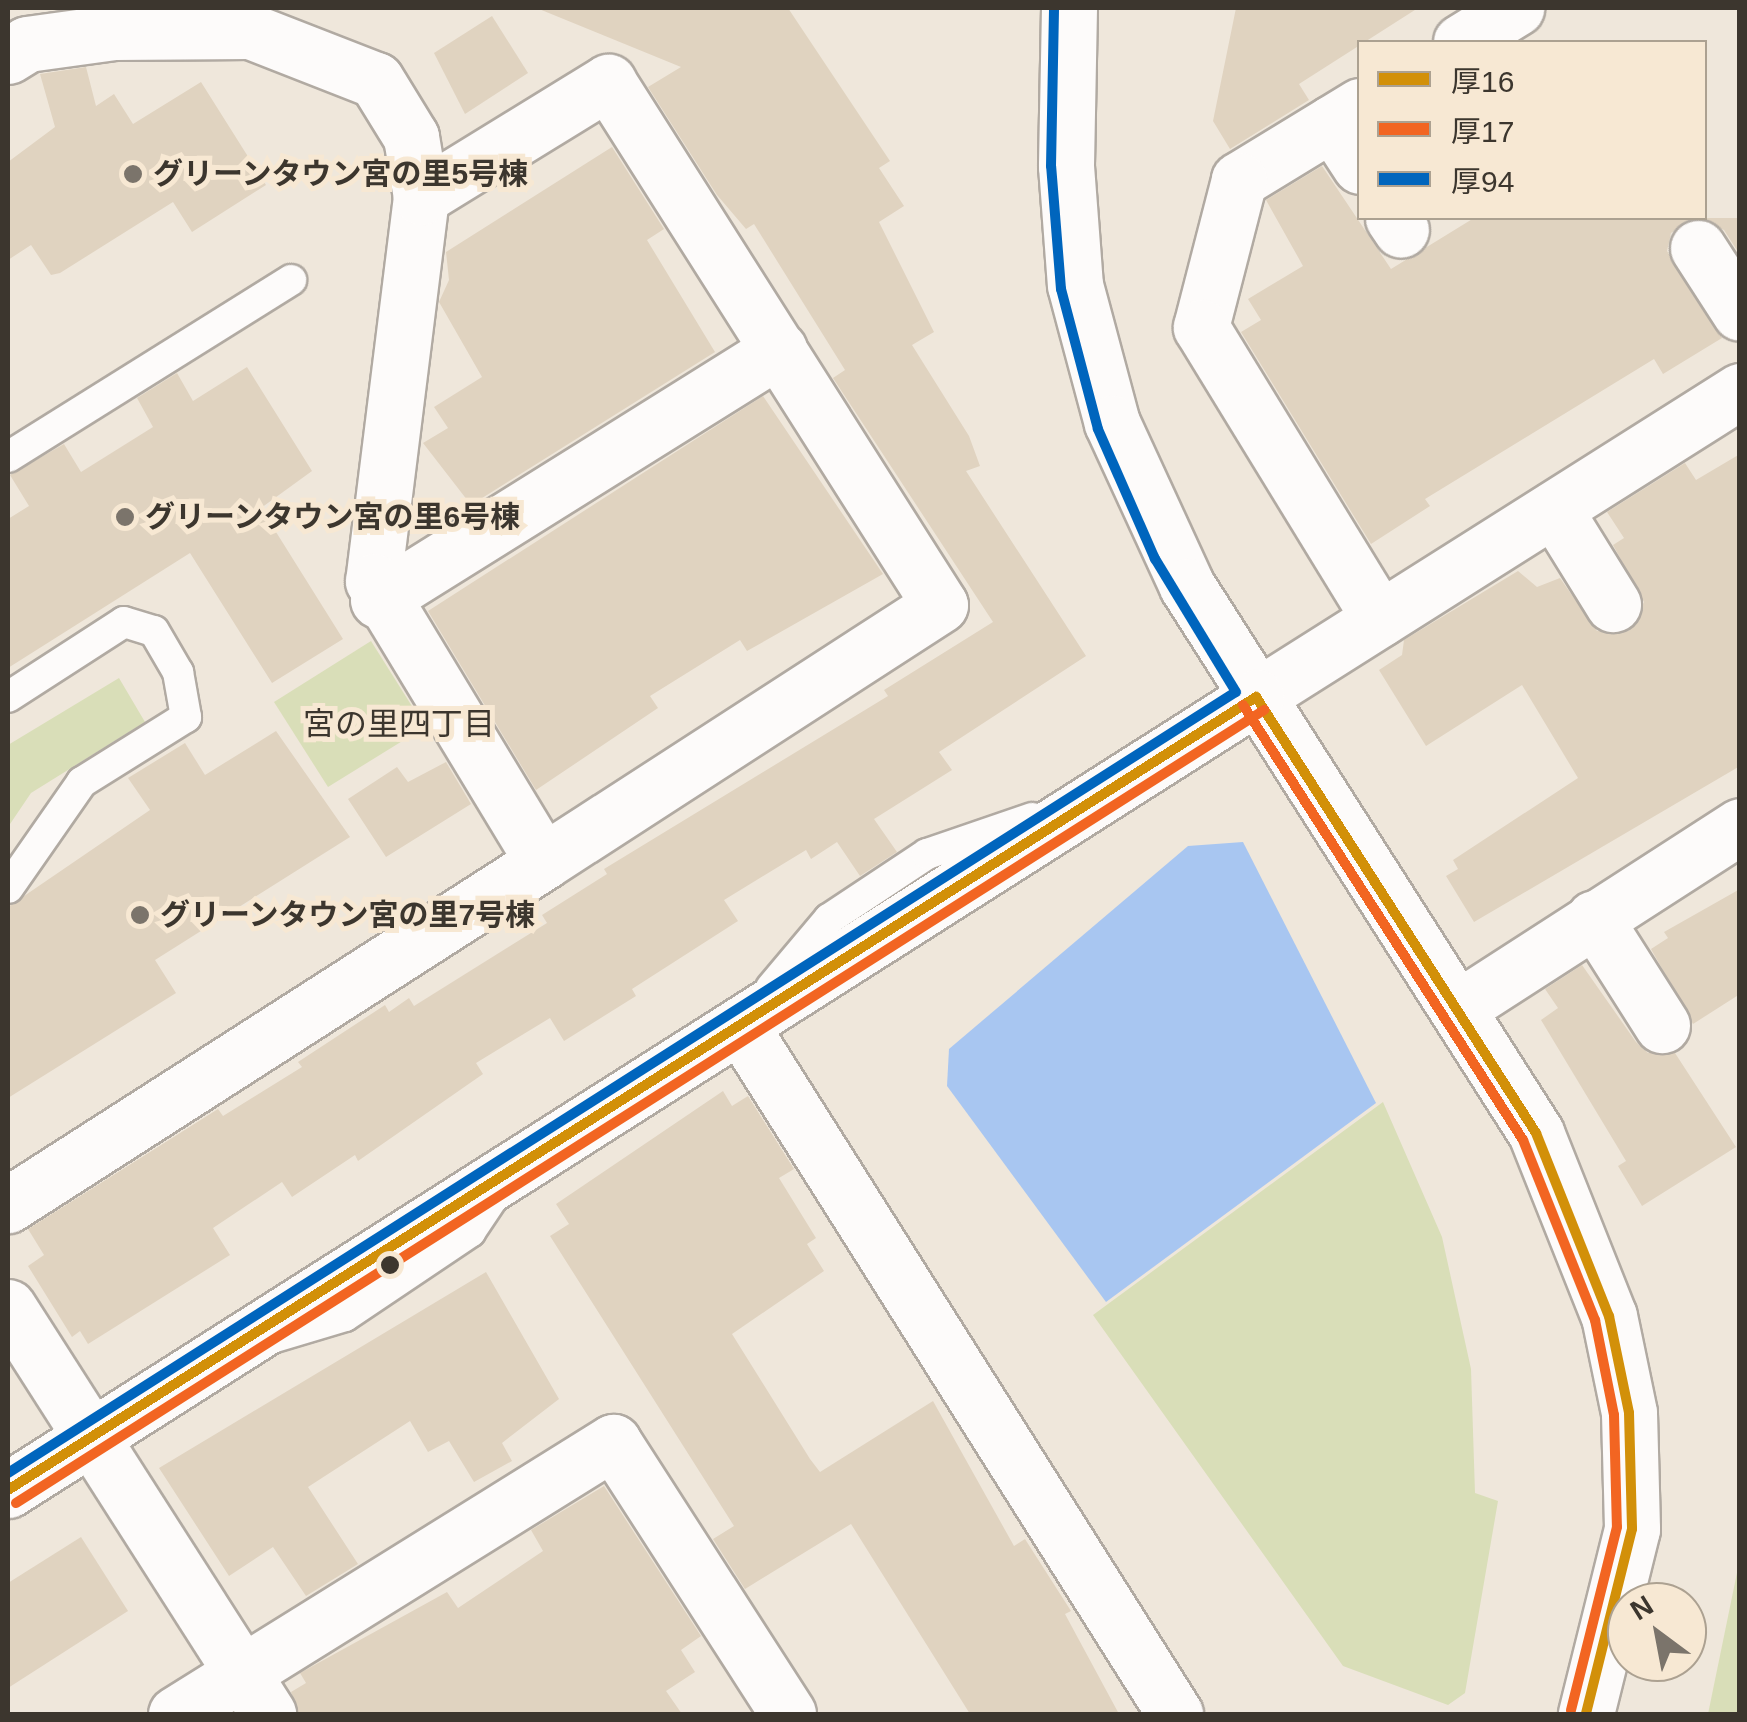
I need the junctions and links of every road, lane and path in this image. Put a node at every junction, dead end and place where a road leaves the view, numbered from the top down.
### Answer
1 (1069, 8) edge
2 (8, 56) edge
3 (1350, 132) edge
4 (421, 197) junction
5 (1698, 248) dead end
6 (290, 280) dead end
7 (1740, 313) edge
8 (779, 349) junction
9 (1740, 391) edge
10 (8, 456) edge
11 (1554, 509) junction
12 (378, 600) junction
13 (1613, 604) dead end
14 (1380, 618) junction
15 (8, 697) edge
16 (1256, 697) junction
17 (1740, 826) edge
18 (543, 862) junction
19 (8, 888) edge
20 (1594, 918) junction
21 (1458, 1008) junction
22 (740, 1025) junction
23 (1662, 1025) dead end
24 (8, 1205) edge
25 (8, 1307) edge
26 (88, 1439) junction
27 (8, 1490) edge
28 (255, 1694) edge
29 (176, 1714) edge
30 (788, 1714) edge
31 (1175, 1714) edge
32 (1586, 1714) edge

1 - 16 street
2 - 4 street
3 - 14 street
4 - 8 street
4 - 12 street
5 - 7 street
6 - 10 lane
8 - 12 street
8 - 18 street
9 - 11 street
11 - 13 street
11 - 14 street
12 - 18 street
14 - 16 street
15 - 19 lane
16 - 21 street
16 - 22 street
17 - 20 street
18 - 24 street
20 - 21 street
20 - 23 street
21 - 32 street
22 - 26 street
22 - 31 street
25 - 26 street
26 - 27 street
26 - 28 street
28 - 29 street
28 - 30 street

